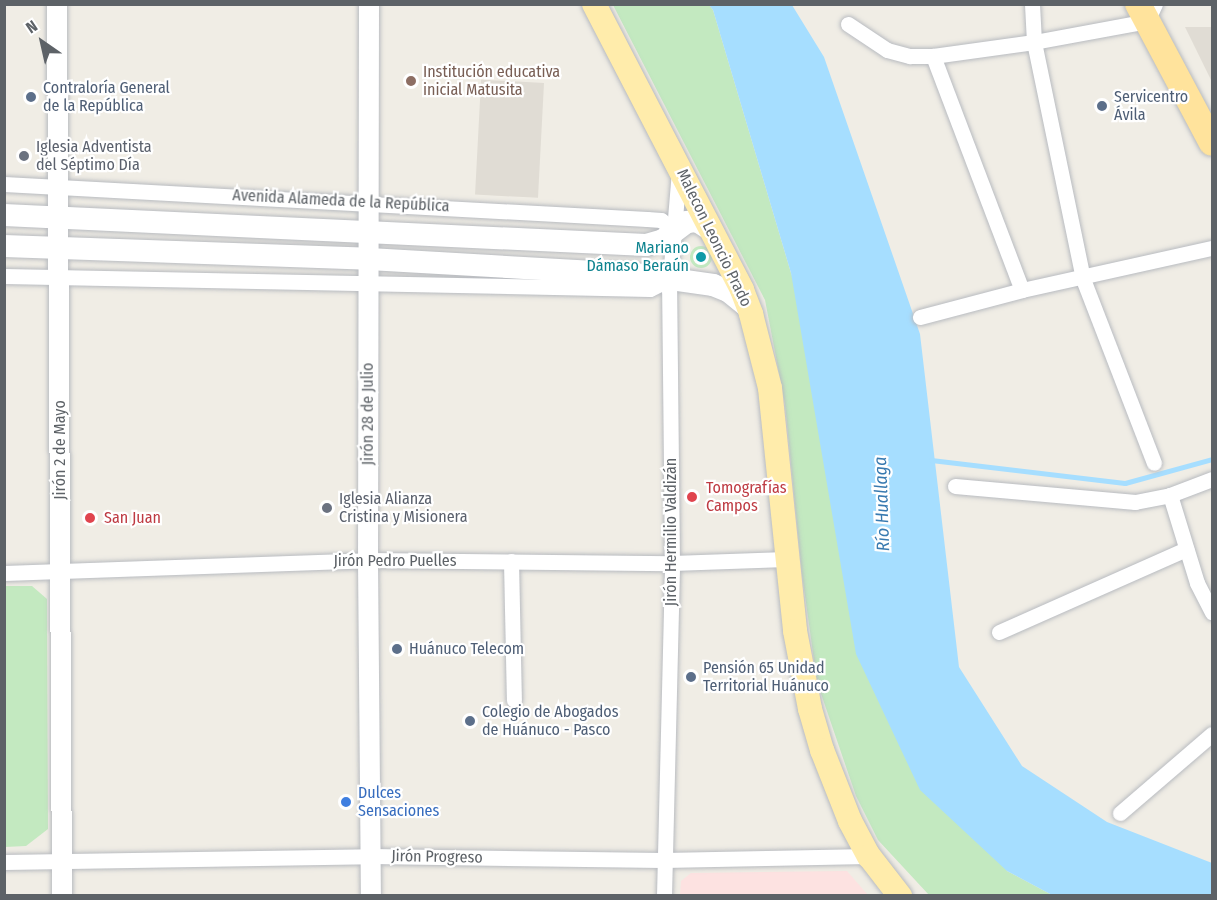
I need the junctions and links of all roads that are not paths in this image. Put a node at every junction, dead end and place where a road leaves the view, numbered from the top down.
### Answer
1 (57, 4) edge
2 (369, 4) edge
3 (594, 4) edge
4 (1032, 4) edge
5 (1147, 10) edge
6 (848, 24) dead end
7 (1034, 42) junction
8 (933, 56) junction
9 (1212, 143) edge
10 (679, 168) junction
11 (4, 184) edge
12 (58, 186) junction
13 (369, 202) junction
14 (4, 215) edge
15 (58, 218) junction
16 (369, 230) junction
17 (711, 230) junction
18 (674, 231) junction
19 (4, 246) edge
20 (58, 248) junction
21 (1212, 248) edge
22 (369, 260) junction
23 (4, 276) edge
24 (58, 278) junction
25 (670, 279) junction
26 (1083, 279) junction
27 (369, 286) junction
28 (1022, 290) junction
29 (749, 308) junction
30 (920, 316) dead end
31 (1154, 463) dead end
32 (1212, 479) edge
33 (955, 486) dead end
34 (1170, 495) junction
35 (1186, 549) junction
36 (786, 559) junction
37 (368, 560) junction
38 (512, 561) junction
39 (672, 563) junction
40 (4, 573) edge
41 (60, 573) junction
42 (1212, 612) edge
43 (999, 632) dead end
44 (514, 700) dead end
45 (1212, 734) edge
46 (1120, 813) dead end
47 (371, 856) junction
48 (869, 856) junction
49 (663, 860) junction
50 (4, 862) edge
51 (62, 862) junction
52 (62, 896) edge
53 (371, 896) edge
54 (663, 896) edge
55 (900, 896) edge

1 - 12 street, Jirón 2 de Mayo
2 - 13 street, Jirón 28 de Julio
3 - 10 main road, Malecon Leoncio Prado
4 - 7 street
5 - 7 street
5 - 9 highway
6 - 8 street
7 - 8 street
7 - 26 street
8 - 28 street
10 - 17 main road, Malecon Leoncio Prado
10 - 18 street, Jirón Hermilio Valdizán
11 - 12 street, Avenida Alameda de la República
12 - 13 street, Avenida Alameda de la República
12 - 15 street, Jirón 2 de Mayo
13 - 16 street, Jirón 28 de Julio
13 - 18 street, Avenida Alameda de la República
14 - 15 main road, Avenida Alameda de la República
15 - 16 main road, Avenida Alameda de la República
15 - 20 street, Jirón 2 de Mayo
16 - 18 main road, Avenida Alameda de la República
16 - 22 street, Jirón 28 de Julio
17 - 18 main road, Avenida Alameda de la República
17 - 29 main road, Malecon Leoncio Prado
18 - 25 street, Jirón Hermilio Valdizán
19 - 20 main road
20 - 22 main road
20 - 24 street, Jirón 2 de Mayo
21 - 26 street
22 - 25 main road
22 - 27 street, Jirón 28 de Julio
23 - 24 street
24 - 27 street
24 - 41 street, Jirón 2 de Mayo
25 - 27 street
25 - 29 main road
25 - 39 street, Jirón Hermilio Valdizán
26 - 28 street
26 - 31 street
27 - 37 street, Jirón 28 de Julio
28 - 30 street
29 - 36 main road, Malecon Leoncio Prado
32 - 34 street
33 - 34 street
34 - 35 street
35 - 42 street
35 - 43 street
36 - 39 street, Jirón Pedro Puelles
36 - 48 main road, Malecon Leoncio Prado
37 - 38 street, Jirón Pedro Puelles
37 - 41 street, Jirón Pedro Puelles
37 - 47 street, Jirón 28 de Julio
38 - 39 street, Jirón Pedro Puelles
38 - 44 street
39 - 49 street, Jirón Hermilio Valdizán
40 - 41 street, Jirón Pedro Puelles
41 - 51 street, Jirón 2 de Mayo
45 - 46 street
47 - 49 street, Jirón Progreso
47 - 51 street, Jirón Progreso
47 - 53 street, Jirón 28 de Julio
48 - 49 street, Jirón Progreso
48 - 55 main road, Malecon Leoncio Prado
49 - 54 street, Jirón Hermilio Valdizán
50 - 51 street, Jirón Progreso
51 - 52 street, Jirón 2 de Mayo

